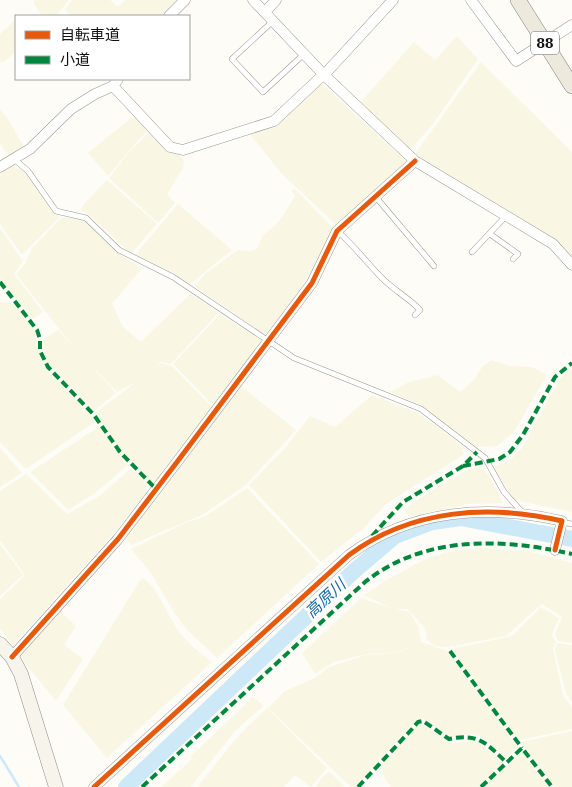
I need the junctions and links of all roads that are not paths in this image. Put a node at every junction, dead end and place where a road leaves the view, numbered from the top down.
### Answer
1 (185, 0) edge
2 (253, 0) edge
3 (276, 0) edge
4 (393, 0) edge
5 (471, 0) edge
6 (518, 0) edge
7 (265, 12) junction
8 (171, 15) edge
9 (273, 21) junction
10 (572, 25) edge
11 (544, 42) junction
12 (304, 54) junction
13 (323, 75) junction
14 (115, 83) edge
15 (572, 86) edge
16 (14, 160) junction
17 (415, 161) junction
18 (0, 168) edge
19 (375, 196) junction
20 (505, 217) junction
21 (337, 231) junction
22 (490, 234) junction
23 (472, 252) dead end
24 (513, 259) dead end
25 (572, 265) edge
26 (434, 266) dead end
27 (415, 315) dead end
28 (269, 341) junction
29 (523, 513) junction
30 (565, 523) edge
31 (556, 548) dead end
32 (0, 644) edge
33 (12, 657) junction
34 (56, 787) edge
35 (94, 787) edge

1 - 8 street
2 - 7 street
3 - 7 street
4 - 13 street
5 - 11 street
6 - 11 main road, 88
7 - 9 street
9 - 12 street
9 - 12 lane
10 - 11 street
11 - 15 main road, 88
12 - 13 street
13 - 14 street
13 - 17 street
14 - 16 street
16 - 18 street
16 - 28 lane
17 - 19 street
17 - 20 street
19 - 21 street
19 - 26 lane
20 - 22 lane
20 - 25 street
21 - 27 lane
21 - 28 street
22 - 23 lane
22 - 24 lane
28 - 29 lane
28 - 33 street
29 - 30 street
29 - 35 street
30 - 31 street
32 - 33 street
33 - 34 street

